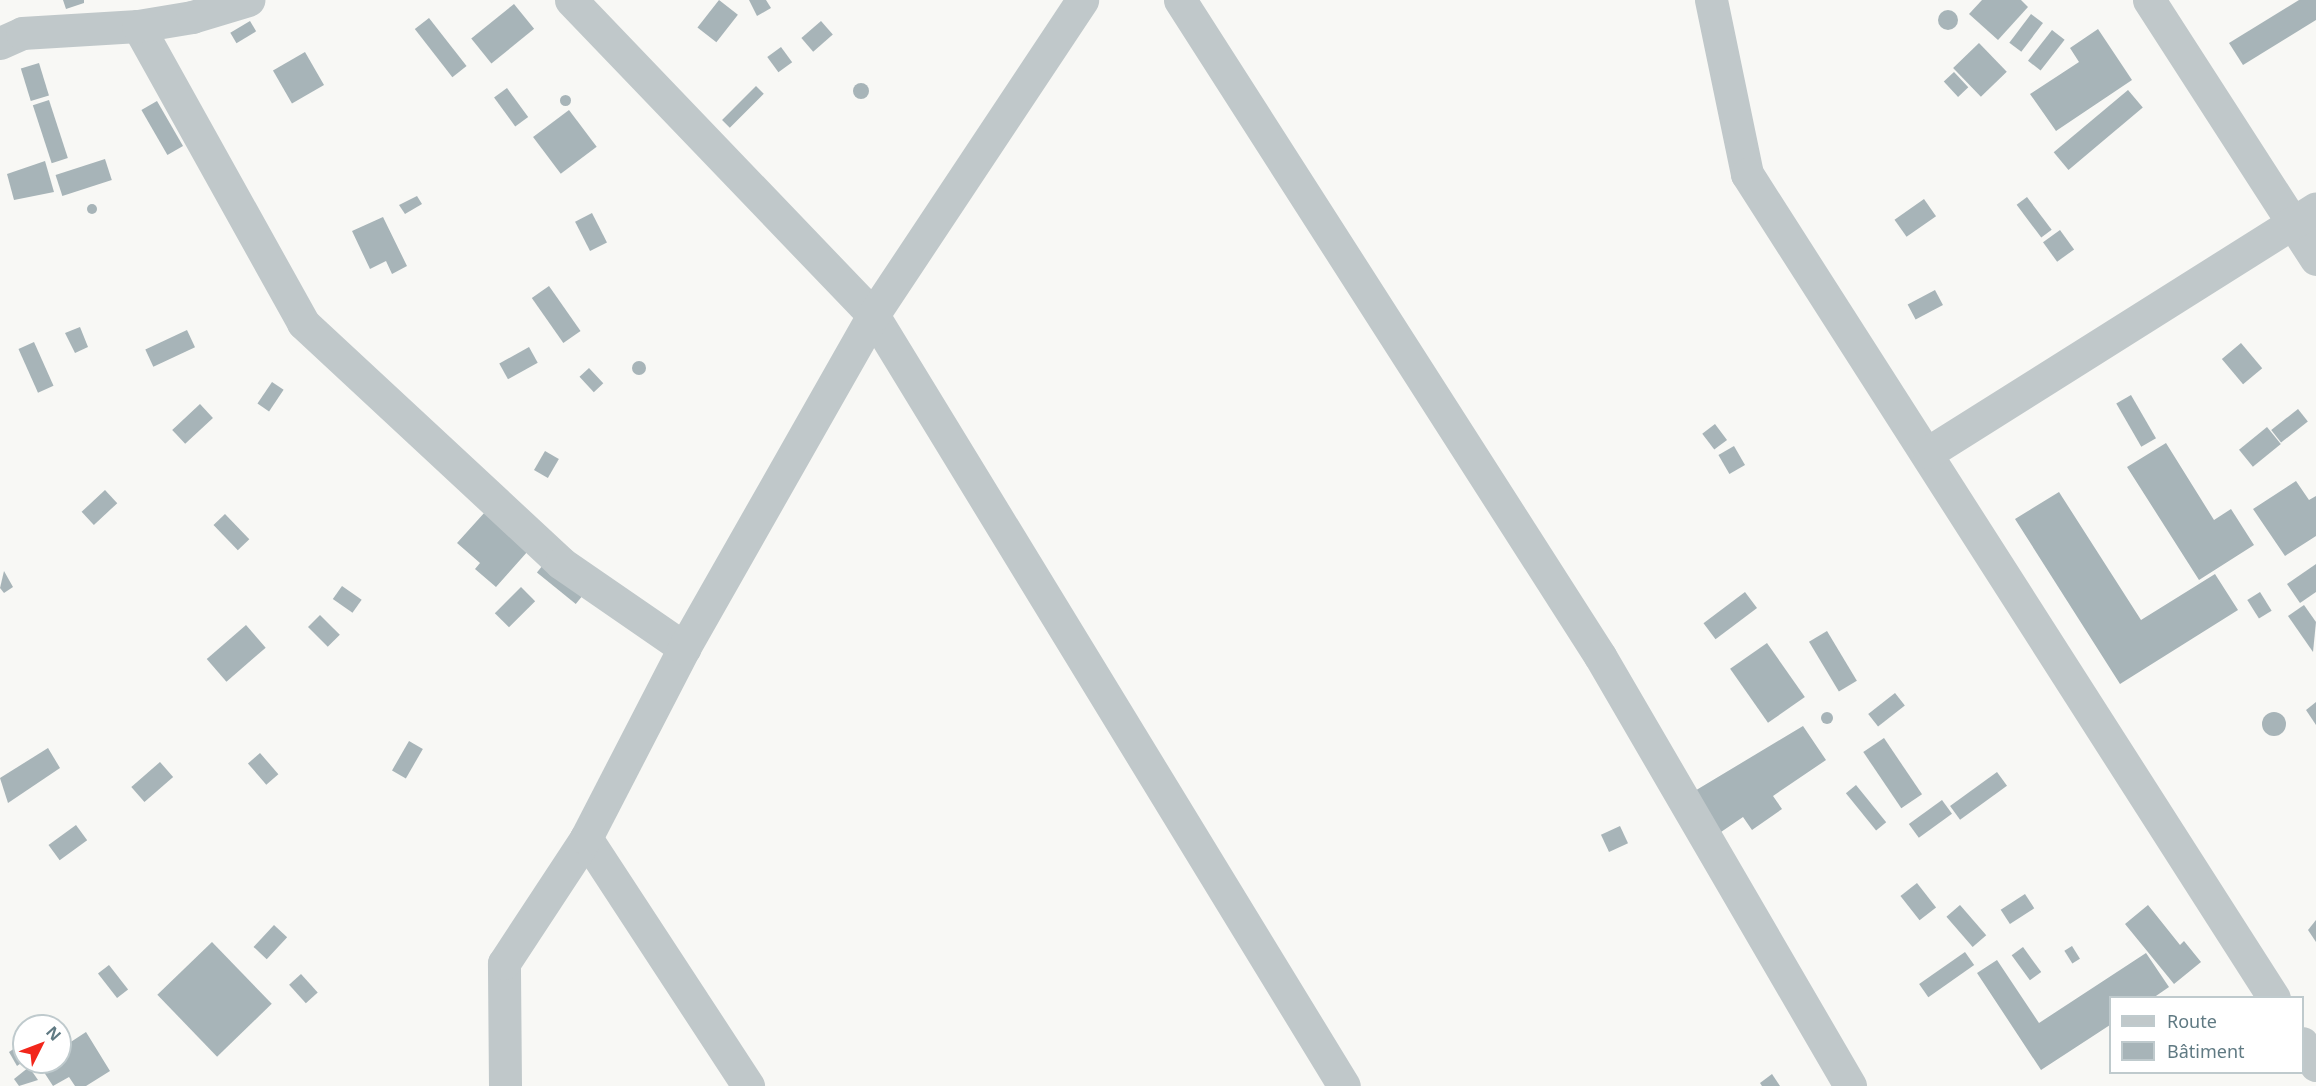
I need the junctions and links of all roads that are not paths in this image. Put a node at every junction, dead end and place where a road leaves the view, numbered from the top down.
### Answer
1 (248, 0) edge
2 (571, 0) edge
3 (1082, 0) edge
4 (1180, 0) edge
5 (1711, 0) edge
6 (2148, 0) edge
7 (138, 26) junction
8 (0, 43) edge
9 (2304, 216) edge
10 (2316, 259) edge
11 (873, 315) junction
12 (1929, 452) junction
13 (684, 648) junction
14 (586, 838) junction
15 (2273, 996) edge
16 (2304, 1046) edge
17 (2316, 1065) edge
18 (504, 1086) edge
19 (748, 1086) edge
20 (1344, 1086) edge
21 (1850, 1086) edge

1 - 7 street
2 - 11 street
3 - 11 street
4 - 21 street
5 - 12 street
6 - 9 street
7 - 8 street
7 - 13 street
9 - 10 street
9 - 12 street
11 - 13 street
11 - 20 street
12 - 15 street
13 - 14 street
14 - 18 street
14 - 19 street
16 - 17 street

